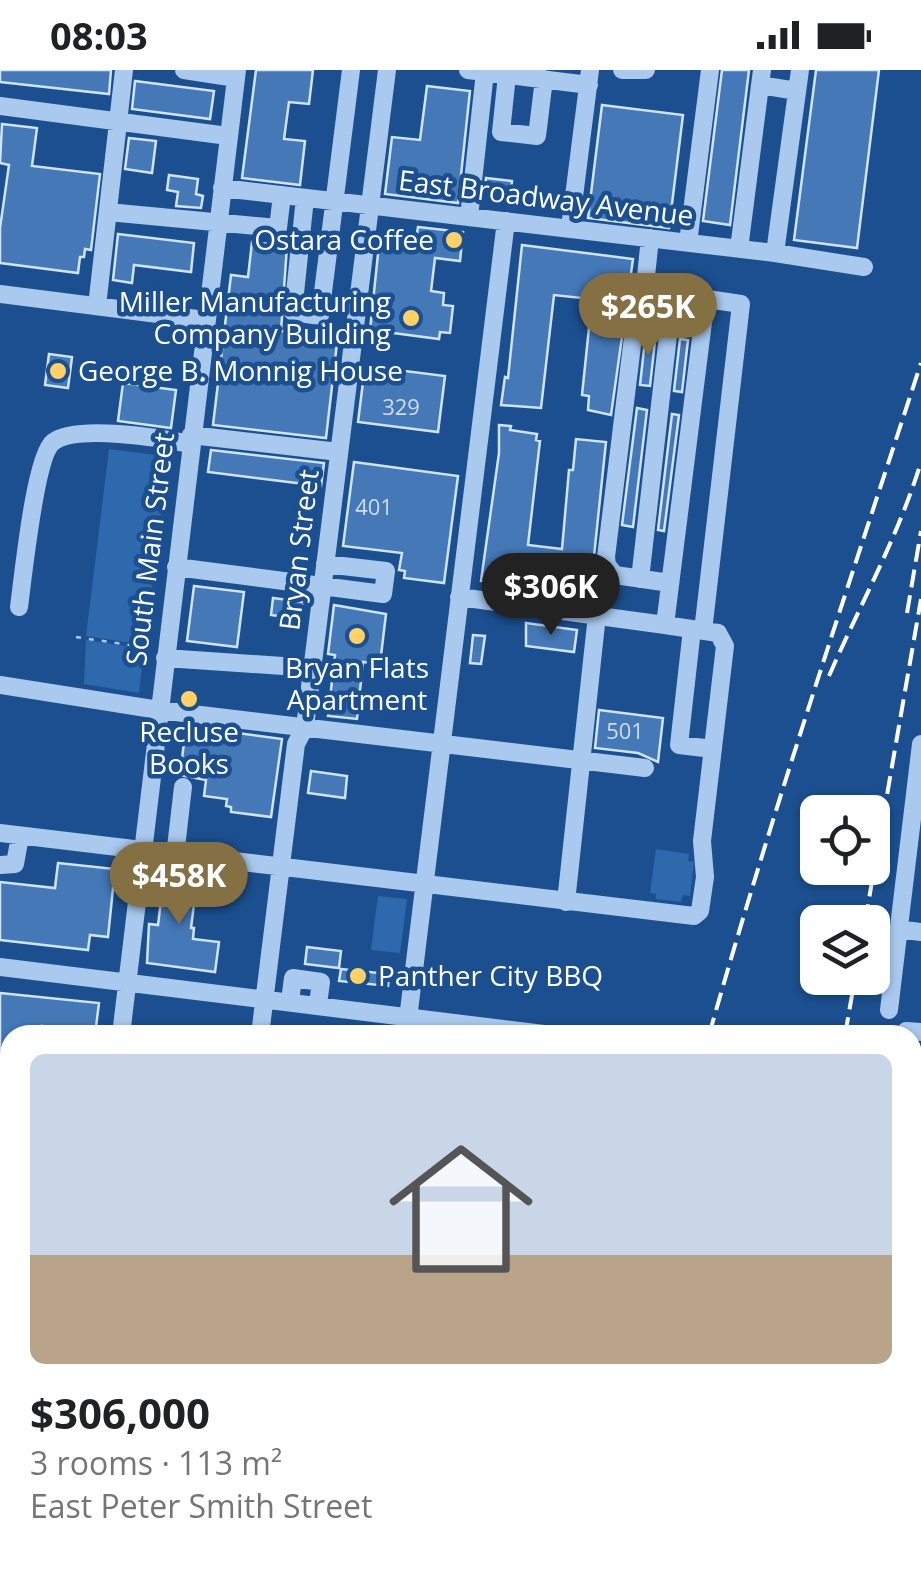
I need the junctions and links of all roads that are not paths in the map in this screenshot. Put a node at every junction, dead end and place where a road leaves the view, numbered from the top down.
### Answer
1 (124, 70) edge
2 (184, 70) edge
3 (351, 70) edge
4 (387, 70) edge
5 (622, 70) edge
6 (646, 70) edge
7 (710, 70) edge
8 (800, 70) edge
9 (476, 71) edge
10 (236, 74) edge
11 (508, 75) junction
12 (590, 77) edge
13 (761, 78) edge
14 (544, 79) junction
15 (797, 91) junction
16 (0, 106) edge
17 (118, 120) junction
18 (228, 136) junction
19 (222, 188) junction
20 (282, 195) junction
21 (305, 198) junction
22 (334, 201) junction
23 (370, 205) junction
24 (108, 212) junction
25 (469, 216) junction
26 (218, 220) junction
27 (506, 221) junction
28 (570, 228) junction
29 (650, 238) junction
30 (688, 242) junction
31 (739, 249) junction
32 (774, 253) junction
33 (864, 267) dead end
34 (0, 294) edge
35 (97, 306) junction
36 (642, 314) junction
37 (670, 318) junction
38 (205, 320) junction
39 (703, 322) junction
40 (190, 439) junction
41 (339, 452) junction
42 (325, 564) junction
43 (176, 567) junction
44 (640, 579) junction
45 (670, 583) junction
46 (322, 586) junction
47 (459, 598) junction
48 (19, 607) dead end
49 (596, 615) junction
50 (665, 624) junction
51 (698, 630) junction
52 (166, 654) junction
53 (312, 668) junction
54 (0, 685) edge
55 (159, 710) junction
56 (305, 727) junction
57 (441, 742) junction
58 (921, 744) edge
59 (713, 750) junction
60 (580, 760) junction
61 (646, 768) dead end
62 (183, 787) dead end
63 (0, 833) edge
64 (20, 836) junction
65 (143, 852) junction
66 (175, 856) junction
67 (0, 865) edge
68 (280, 868) junction
69 (426, 886) junction
70 (566, 902) junction
71 (898, 929) junction
72 (921, 932) edge
73 (0, 966) edge
74 (127, 981) junction
75 (264, 997) junction
76 (889, 1010) dead end
77 (121, 1025) edge
78 (261, 1025) edge
79 (404, 1025) edge
80 (408, 1025) edge

1 - 17 street
2 - 10 street
3 - 22 street
4 - 23 street, Bryan Street
5 - 6 street
7 - 30 street
8 - 15 street
9 - 11 street
9 - 25 street
10 - 18 street, South Main Street
11 - 14 street
11 - 14 street
12 - 14 street
12 - 28 street
13 - 15 street
13 - 31 street
15 - 32 street
16 - 17 street
17 - 18 street
17 - 24 street
18 - 19 street, South Main Street
19 - 20 street, East Broadway Avenue
19 - 26 street, South Main Street
20 - 21 street, East Broadway Avenue
20 - 26 street
21 - 22 street, East Broadway Avenue
21 - 22 street
22 - 23 street, East Broadway Avenue
23 - 25 street, East Broadway Avenue
23 - 41 street, Bryan Street
24 - 26 street
24 - 35 street
25 - 27 street, East Broadway Avenue
26 - 38 street, South Main Street
27 - 28 street, East Broadway Avenue
27 - 47 street
28 - 29 street, East Broadway Avenue
29 - 30 street, East Broadway Avenue
29 - 36 street
30 - 31 street, East Broadway Avenue
31 - 32 street, East Broadway Avenue
32 - 33 street, East Broadway Avenue
34 - 35 street
35 - 38 street
36 - 37 street
36 - 44 street
37 - 39 street
37 - 44 street
38 - 40 street, South Main Street
39 - 45 street
39 - 51 street
40 - 41 street
40 - 43 street, South Main Street
40 - 48 street
41 - 42 street, Bryan Street
42 - 46 street, Bryan Street
42 - 46 street
43 - 46 street
43 - 52 street, South Main Street
44 - 45 street
45 - 50 street
46 - 53 street, Bryan Street
47 - 49 street
47 - 57 street
49 - 50 street
49 - 60 street
50 - 51 street
51 - 59 street
51 - 59 street
52 - 53 street
52 - 55 street, South Main Street
53 - 56 street, Bryan Street
54 - 55 street
55 - 56 street
55 - 65 street, South Main Street
56 - 57 street
56 - 68 street, Bryan Street
57 - 60 street
57 - 69 street
58 - 71 street
59 - 70 street
60 - 61 street
60 - 70 street
62 - 66 street
63 - 64 street
64 - 65 street
64 - 67 street
65 - 66 street
65 - 74 street, South Main Street
66 - 68 street
68 - 69 street
68 - 75 street, Bryan Street
69 - 70 street
69 - 80 street
71 - 72 street
71 - 76 street
73 - 74 street
74 - 75 street
74 - 77 street, South Main Street
75 - 78 street, Bryan Street
75 - 79 street

